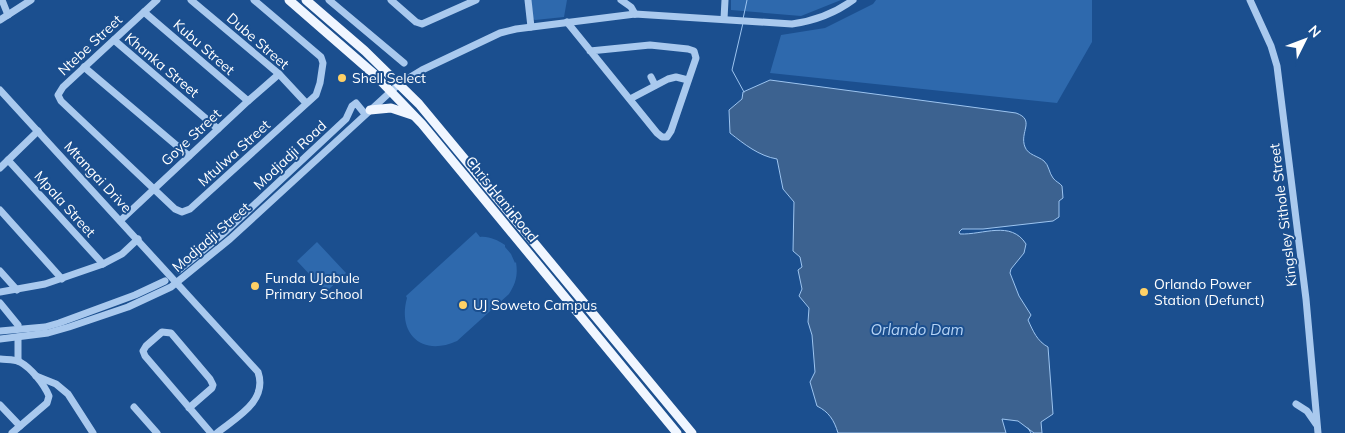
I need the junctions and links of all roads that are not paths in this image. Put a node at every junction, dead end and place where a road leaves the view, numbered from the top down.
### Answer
1 (2, 0) edge
2 (31, 0) edge
3 (157, 0) edge
4 (191, 0) edge
5 (254, 0) edge
6 (289, 0) edge
7 (306, 0) edge
8 (329, 0) edge
9 (390, 0) edge
10 (476, 0) edge
11 (528, 0) edge
12 (621, 0) edge
13 (725, 0) edge
14 (853, 0) edge
15 (1250, 0) edge
16 (144, 12) junction
17 (635, 14) junction
18 (8, 15) junction
19 (0, 20) edge
20 (724, 20) junction
21 (567, 22) junction
22 (531, 27) junction
23 (114, 40) junction
24 (590, 50) junction
25 (404, 63) dead end
26 (84, 67) junction
27 (279, 74) junction
28 (688, 80) junction
29 (399, 84) junction
30 (0, 90) edge
31 (392, 90) junction
32 (630, 99) junction
33 (248, 101) junction
34 (306, 103) junction
35 (368, 112) junction
36 (416, 118) junction
37 (218, 129) junction
38 (38, 131) junction
39 (189, 156) junction
40 (8, 160) junction
41 (0, 168) edge
42 (154, 188) junction
43 (0, 210) edge
44 (120, 220) junction
45 (227, 236) junction
46 (138, 239) junction
47 (103, 264) junction
48 (179, 270) dead end
49 (0, 271) edge
50 (62, 279) junction
51 (165, 282) dead end
52 (177, 282) junction
53 (17, 290) junction
54 (0, 292) edge
55 (134, 295) junction
56 (0, 303) edge
57 (138, 303) junction
58 (18, 325) dead end
59 (0, 331) edge
60 (18, 337) junction
61 (0, 339) edge
62 (0, 359) edge
63 (18, 361) junction
64 (35, 376) junction
65 (0, 404) edge
66 (1296, 404) dead end
67 (134, 406) dead end
68 (189, 408) junction
69 (20, 426) junction
70 (1318, 431) edge
71 (12, 433) edge
72 (93, 433) edge
73 (157, 433) edge
74 (211, 433) edge
75 (217, 433) edge
76 (677, 433) edge
77 (692, 433) edge

1 - 18 street
2 - 18 street
3 - 16 street, Ntebe Street
4 - 27 street, Dube Street
5 - 34 street, Mtulwa Street
6 - 31 main road, Chris Hani Road
7 - 29 main road, Chris Hani Road
8 - 25 street
9 - 10 street
11 - 22 street
12 - 17 street
13 - 20 street
14 - 20 street, Modjadji Street
15 - 70 street, Kingsley Sithole Street
16 - 23 street, Ntebe Street
16 - 33 street, Kubu Street
17 - 20 street, Modjadji Street
17 - 21 street, Modjadji Street
18 - 19 street
21 - 22 street, Modjadji Street
21 - 24 street
22 - 29 street, Modjadji Street
23 - 26 street, Ntebe Street
23 - 37 street, Khanka Street
24 - 28 street
24 - 32 street
26 - 39 street
26 - 42 street, Ntebe Street
27 - 33 street, Goye Street
27 - 34 street, Dube Street
28 - 32 street
28 - 32 street
29 - 31 street, Modjadji Street
29 - 77 main road, Chris Hani Road
30 - 38 street, Mtangai Drive
31 - 35 street, Modjadji Street
31 - 36 main road, Chris Hani Road
33 - 37 street, Goye Street
34 - 42 street, Mtulwa Street
35 - 36 main road
35 - 45 street, Modjadji Street
35 - 45 street, Modjadji Road
36 - 76 main road, Chris Hani Road
37 - 39 street, Goye Street
38 - 40 street
38 - 44 street, Mtangai Drive
39 - 42 street, Goye Street
40 - 41 street
40 - 47 street, Mpala Street
42 - 44 street, Goye Street
43 - 50 street
44 - 46 street, Mtangai Drive
45 - 48 street, Modjadji Road
45 - 52 street, Modjadji Street
46 - 47 street
46 - 52 street, Mtangai Drive
47 - 50 street
49 - 53 street
50 - 53 street
51 - 55 street
52 - 57 street, Modjadji Street
52 - 75 street, Mtangai Drive
53 - 54 street
55 - 57 street
55 - 59 street
56 - 58 street
57 - 60 street, Modjadji Street
60 - 61 street, Modjadji Street
60 - 63 street
62 - 63 street
63 - 64 street
64 - 69 street
64 - 72 street
65 - 69 street
66 - 70 street
67 - 73 street
68 - 68 street
68 - 74 street
69 - 71 street

